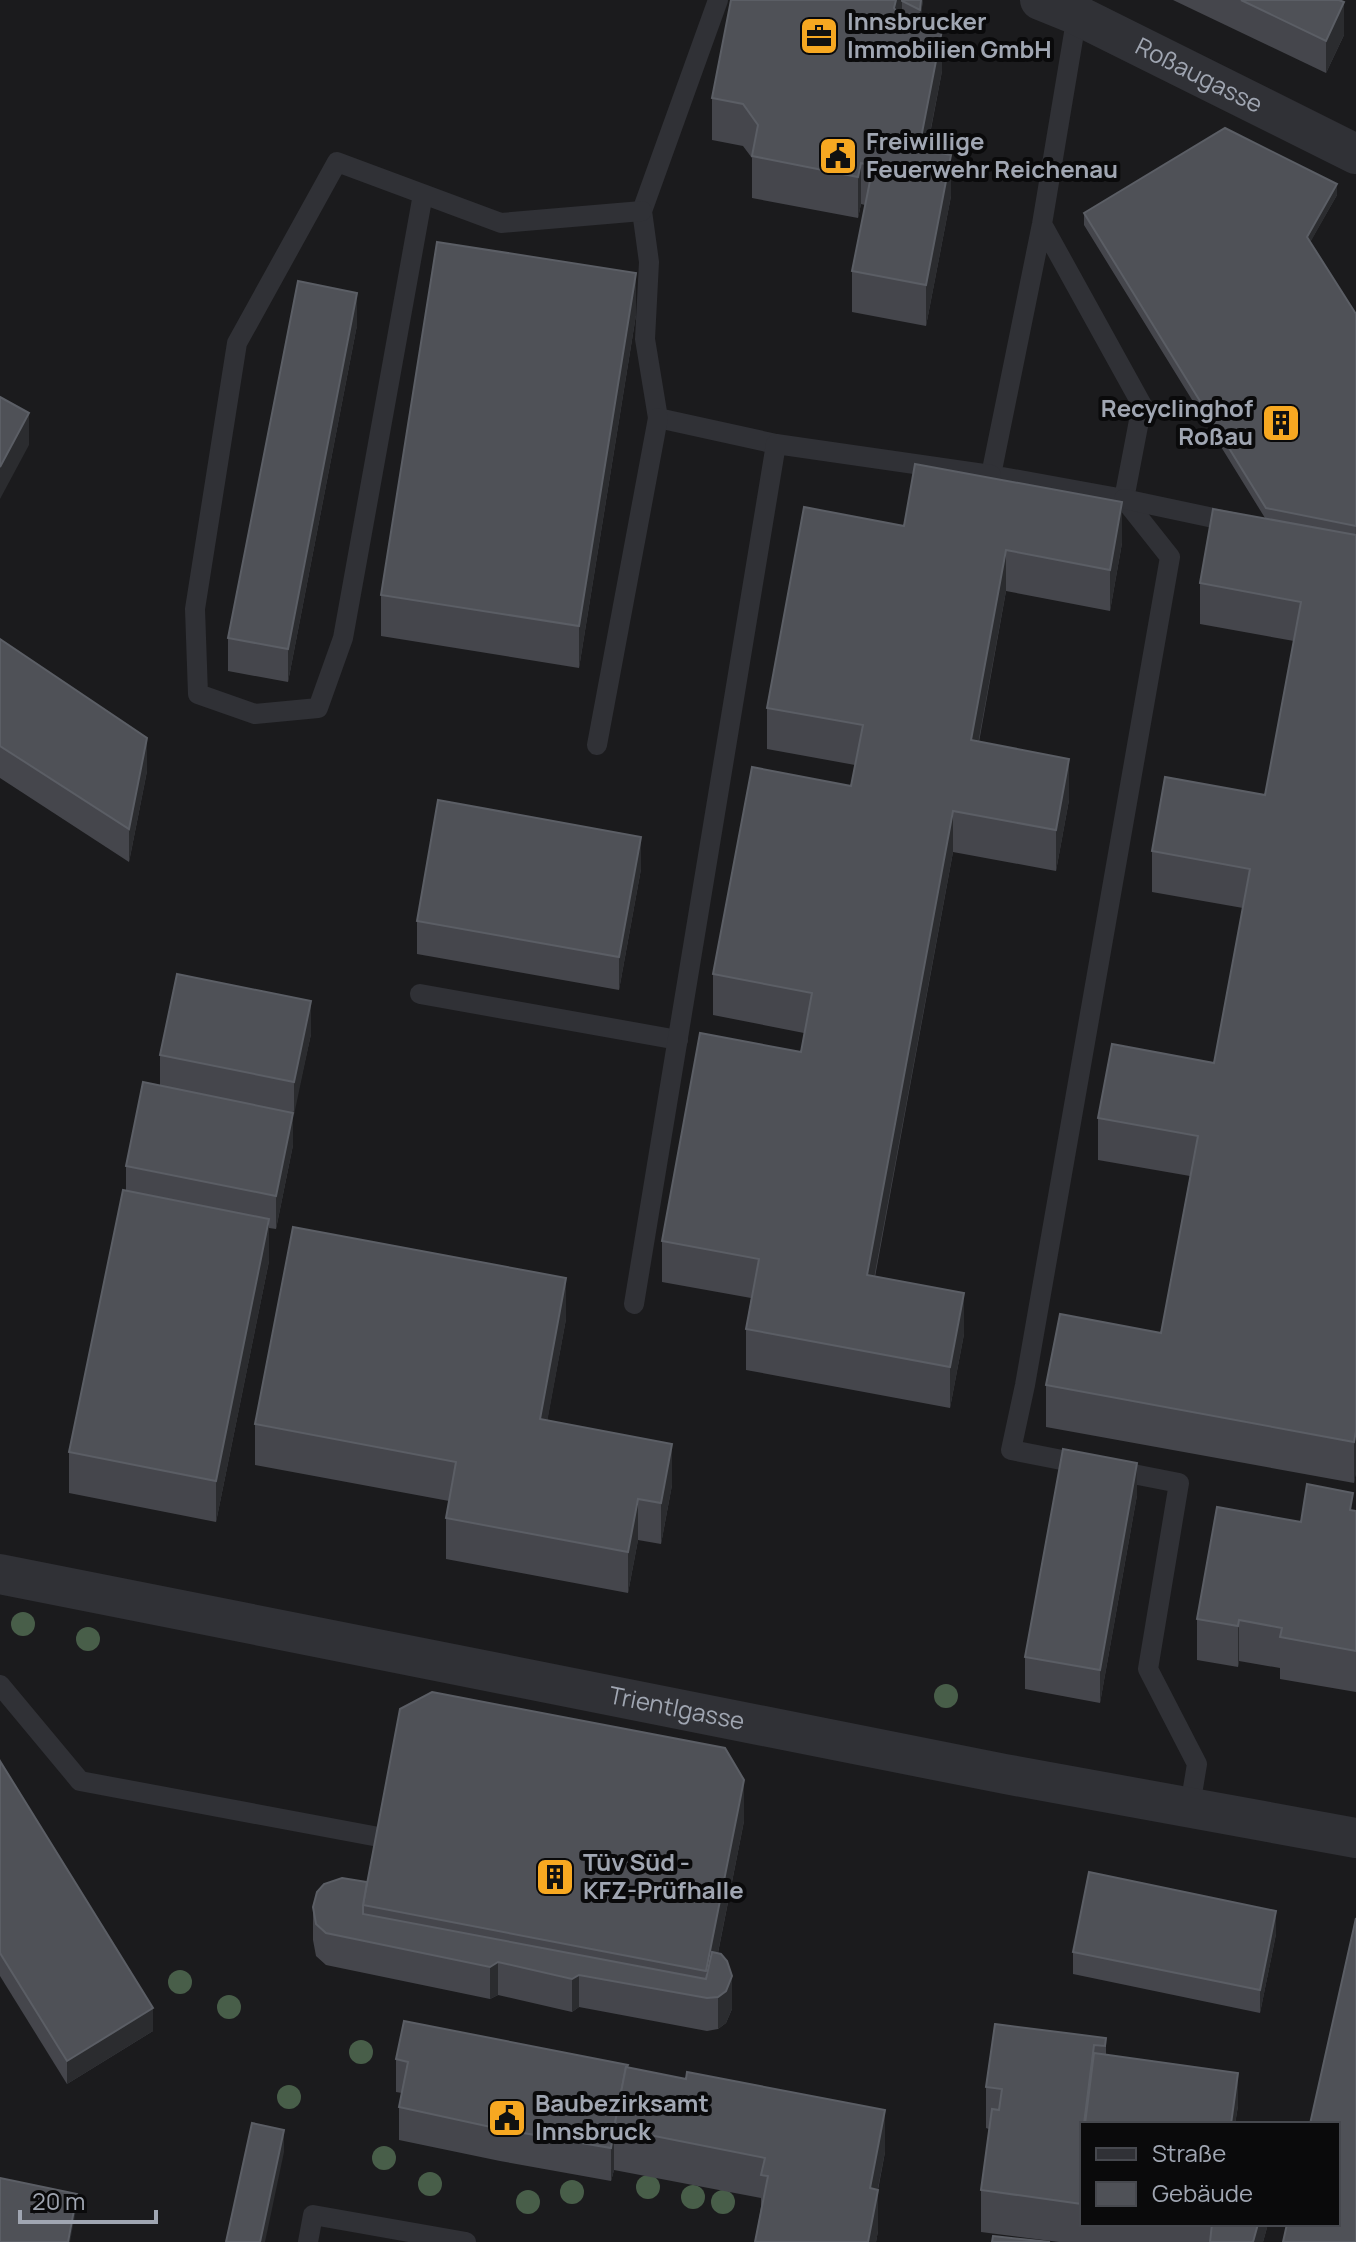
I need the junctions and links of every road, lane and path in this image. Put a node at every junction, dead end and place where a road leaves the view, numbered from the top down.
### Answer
1 (718, 0) edge
2 (1040, 0) edge
3 (1077, 15) junction
4 (1356, 154) edge
5 (423, 194) junction
6 (642, 211) junction
7 (1042, 224) junction
8 (658, 418) junction
9 (776, 444) junction
10 (991, 475) junction
11 (1124, 499) junction
12 (1263, 529) edge
13 (597, 745) dead end
14 (420, 994) dead end
15 (678, 1040) junction
16 (634, 1304) dead end
17 (0, 1574) edge
18 (0, 1685) edge
19 (1190, 1806) junction
20 (384, 1838) edge
21 (1356, 1838) edge
22 (308, 2242) edge
23 (466, 2242) edge

1 - 6 lane
2 - 3 street, Roßaugasse
3 - 4 street, Roßaugasse
3 - 7 lane
5 - 5 lane
5 - 6 lane
6 - 8 lane
7 - 10 lane
7 - 11 lane
8 - 9 lane
8 - 13 lane
9 - 10 lane
9 - 15 lane
10 - 11 lane
11 - 12 lane
11 - 19 lane
14 - 15 lane
15 - 16 lane
17 - 19 street, Trientlgasse
18 - 20 lane
19 - 21 street, Trientlgasse
22 - 23 lane

